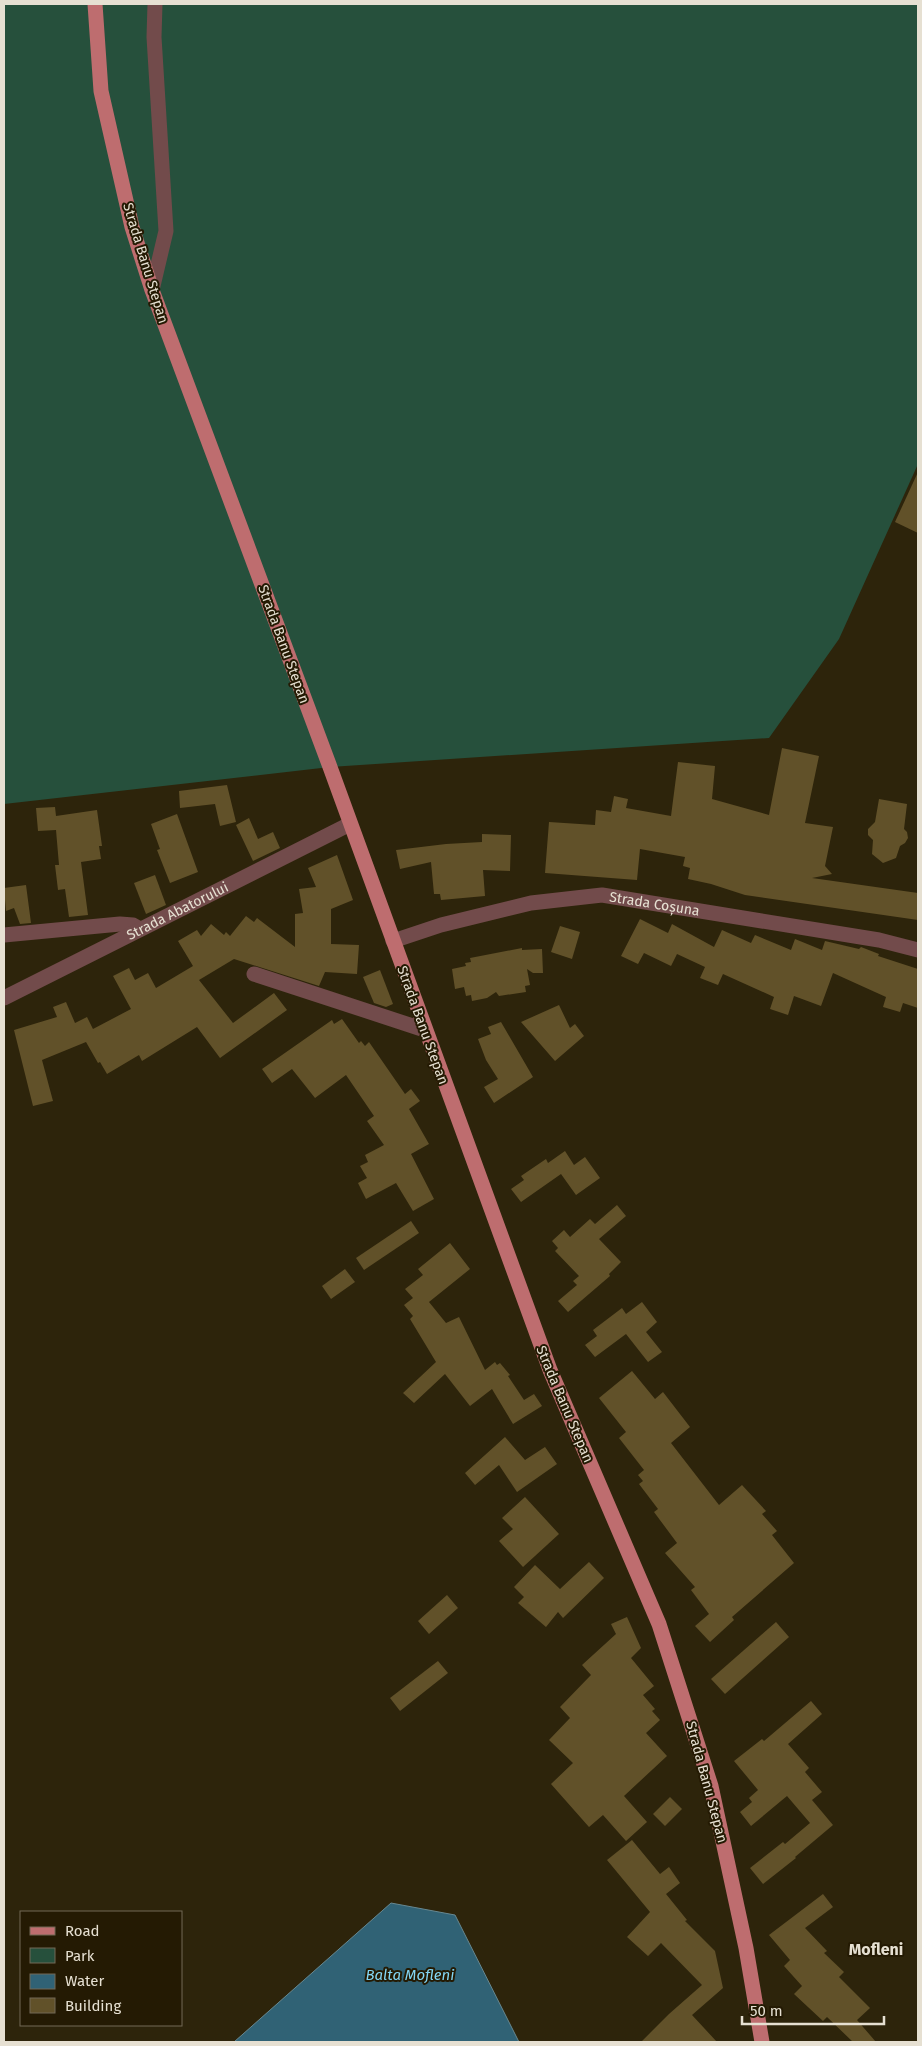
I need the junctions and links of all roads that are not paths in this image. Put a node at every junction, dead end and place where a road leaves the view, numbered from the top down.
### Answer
1 (95, 4) edge
2 (155, 4) edge
3 (152, 290) junction
4 (350, 824) junction
5 (140, 929) junction
6 (4, 935) edge
7 (393, 941) junction
8 (918, 950) edge
9 (254, 974) dead end
10 (4, 998) edge
11 (425, 1030) junction
12 (762, 2042) edge

1 - 3 main road, Strada Banu Stepan
2 - 3 street
3 - 4 main road, Strada Banu Stepan
4 - 5 street, Strada Abatorului
4 - 7 main road, Strada Banu Stepan
5 - 6 street
5 - 10 street, Strada Abatorului
7 - 8 street, Strada Coșuna
7 - 11 main road, Strada Banu Stepan
9 - 11 street
11 - 12 main road, Strada Banu Stepan

